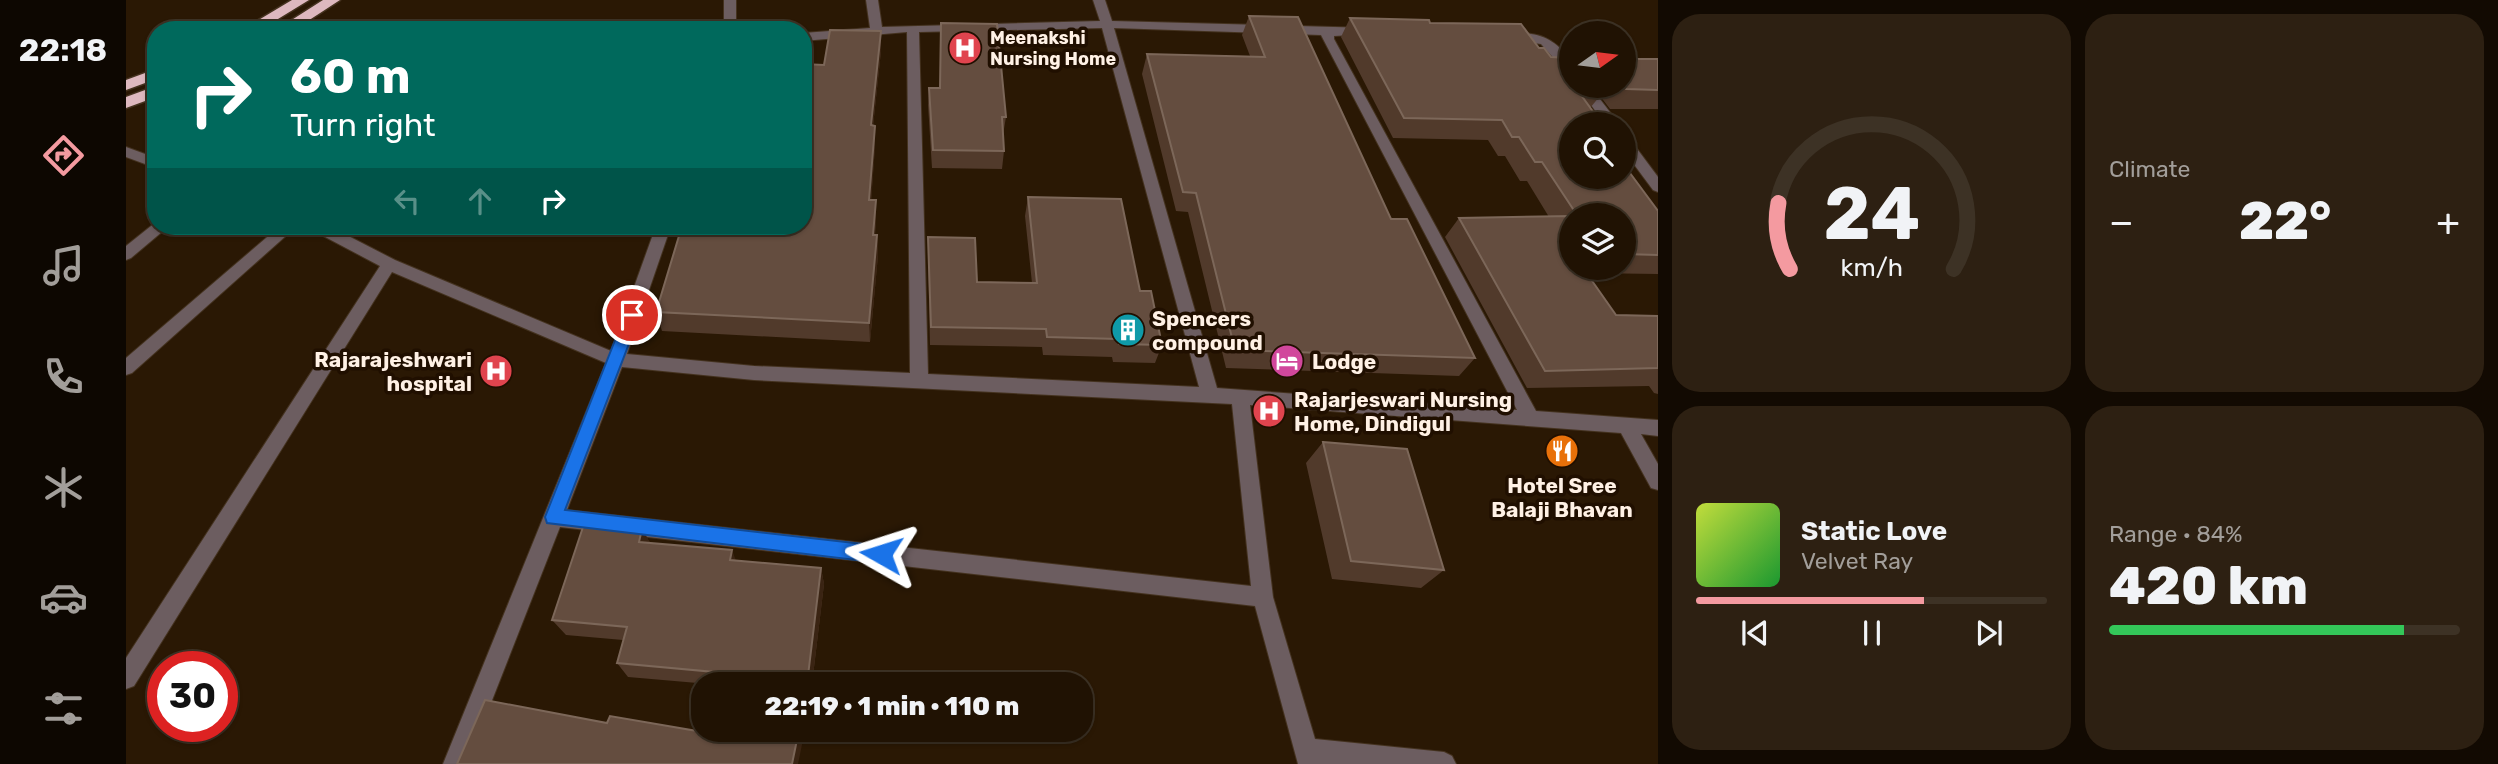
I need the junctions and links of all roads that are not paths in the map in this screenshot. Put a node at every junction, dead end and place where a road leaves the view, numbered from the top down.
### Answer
1 (302, 0) edge
2 (333, 0) edge
3 (730, 0) edge
4 (872, 0) edge
5 (1099, 0) edge
6 (265, 21) edge
7 (299, 21) edge
8 (730, 21) edge
9 (1107, 24) junction
10 (913, 28) junction
11 (1332, 32) junction
12 (1378, 32) edge
13 (877, 33) junction
14 (1495, 35) edge
15 (812, 37) edge
16 (1559, 53) edge
17 (147, 77) edge
18 (126, 85) edge
19 (147, 95) edge
20 (1592, 98) edge
21 (126, 103) edge
22 (1603, 112) edge
23 (126, 152) edge
24 (1636, 157) edge
25 (147, 160) edge
26 (1658, 187) edge
27 (150, 235) edge
28 (279, 235) edge
29 (334, 235) edge
30 (661, 235) edge
31 (126, 254) edge
32 (389, 264) junction
33 (616, 360) junction
34 (126, 368) edge
35 (919, 381) junction
36 (1210, 396) junction
37 (1240, 398) junction
38 (1531, 419) junction
39 (1627, 426) junction
40 (1658, 428) edge
41 (1658, 482) edge
42 (554, 517) junction
43 (1263, 597) junction
44 (126, 678) edge
45 (1308, 757) edge
46 (455, 764) edge
47 (1444, 764) edge

1 - 6 highway
2 - 7 highway
3 - 8 street
4 - 13 street
5 - 9 street
9 - 10 street
9 - 11 street
9 - 36 street
10 - 13 street
10 - 35 street
11 - 12 street
11 - 38 street
13 - 15 street
14 - 16 street
17 - 18 highway
19 - 21 highway
20 - 22 street
23 - 25 street
24 - 26 street
27 - 31 street
28 - 34 street
29 - 32 street
30 - 33 street
32 - 33 street
32 - 44 street
33 - 35 street
33 - 42 street
35 - 36 street
36 - 37 street
37 - 38 street
37 - 43 street
38 - 39 street
39 - 40 street
39 - 41 street
42 - 43 street
42 - 46 street
43 - 45 street
45 - 47 street

